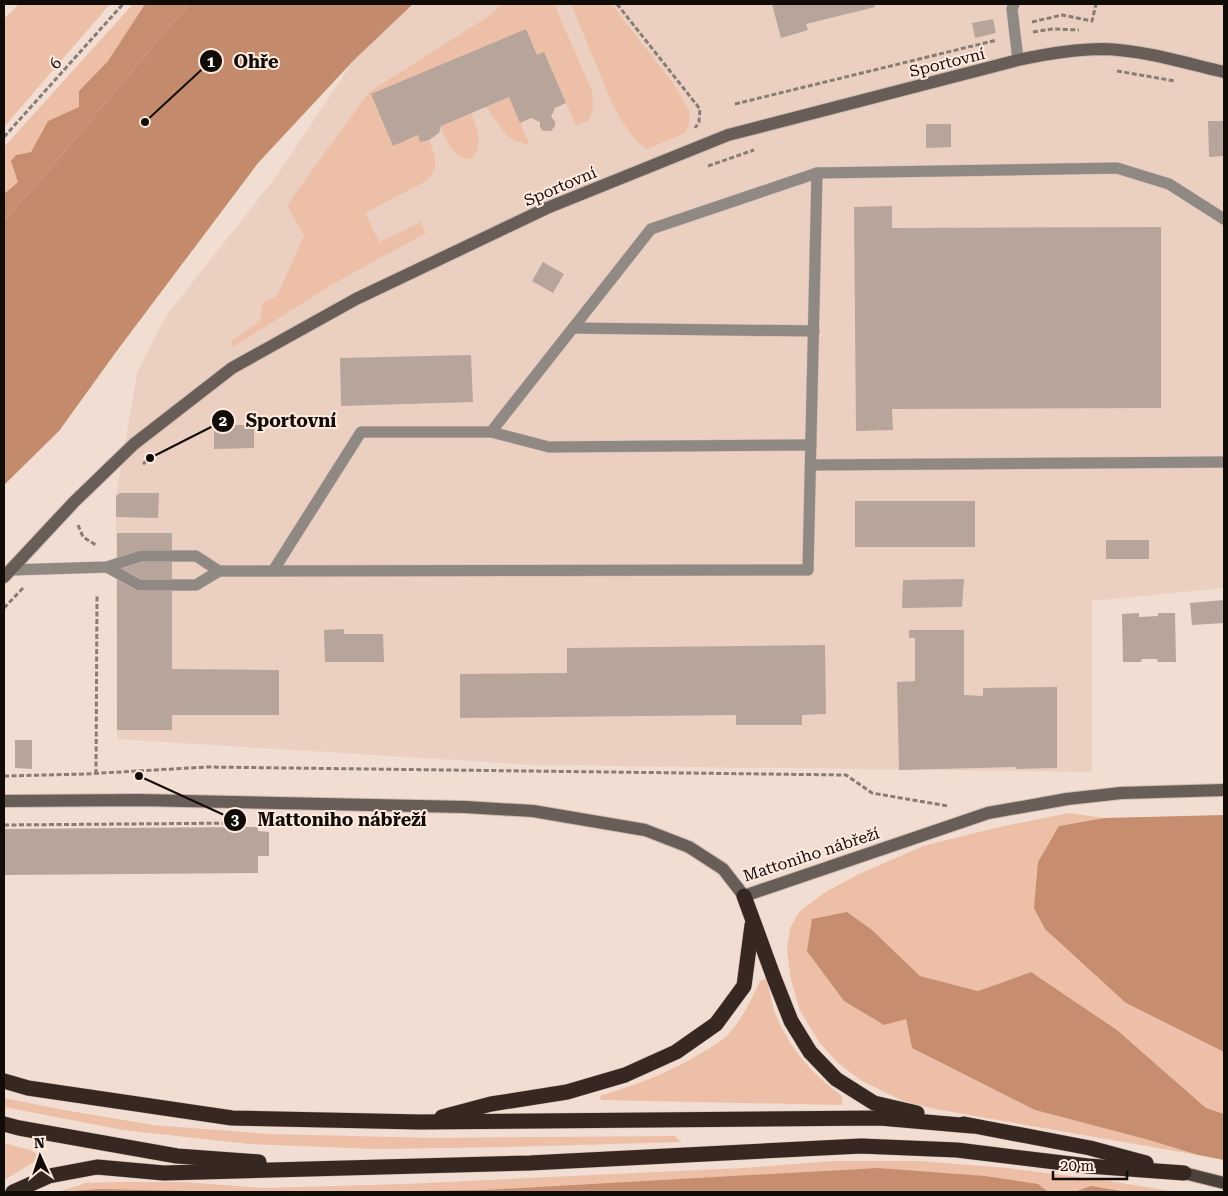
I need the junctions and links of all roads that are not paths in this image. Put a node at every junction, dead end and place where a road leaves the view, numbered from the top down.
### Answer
1 (1014, 4) edge
2 (1018, 60) junction
3 (1224, 72) edge
4 (817, 173) junction
5 (1224, 220) edge
6 (573, 328) junction
7 (814, 331) junction
8 (491, 432) junction
9 (811, 445) junction
10 (1224, 462) edge
11 (810, 465) junction
12 (107, 568) junction
13 (219, 571) junction
14 (273, 571) junction
15 (7, 574) edge
16 (1224, 790) edge
17 (4, 800) edge
18 (744, 896) junction
19 (753, 921) junction
20 (4, 1081) edge
21 (420, 1122) junction
22 (4, 1124) edge
23 (972, 1126) junction
24 (337, 1167) junction
25 (1184, 1174) junction
26 (1224, 1183) edge
27 (13, 1192) edge

1 - 2 lane
2 - 3 street, Sportovní
2 - 15 street, Sportovní
4 - 5 lane
4 - 6 lane
4 - 7 lane
6 - 7 lane
6 - 8 lane
7 - 9 lane
8 - 9 lane
8 - 14 lane
9 - 11 lane
10 - 11 lane
11 - 14 lane
12 - 13 lane
12 - 13 lane
12 - 15 lane
13 - 14 lane
16 - 18 street, Mattoniho nábřeží
17 - 18 street, Mattoniho nábřeží
18 - 19 highway
19 - 21 highway
19 - 23 highway
20 - 21 highway
21 - 23 highway
22 - 24 highway
23 - 25 highway
24 - 25 highway
24 - 27 highway
25 - 26 main road

